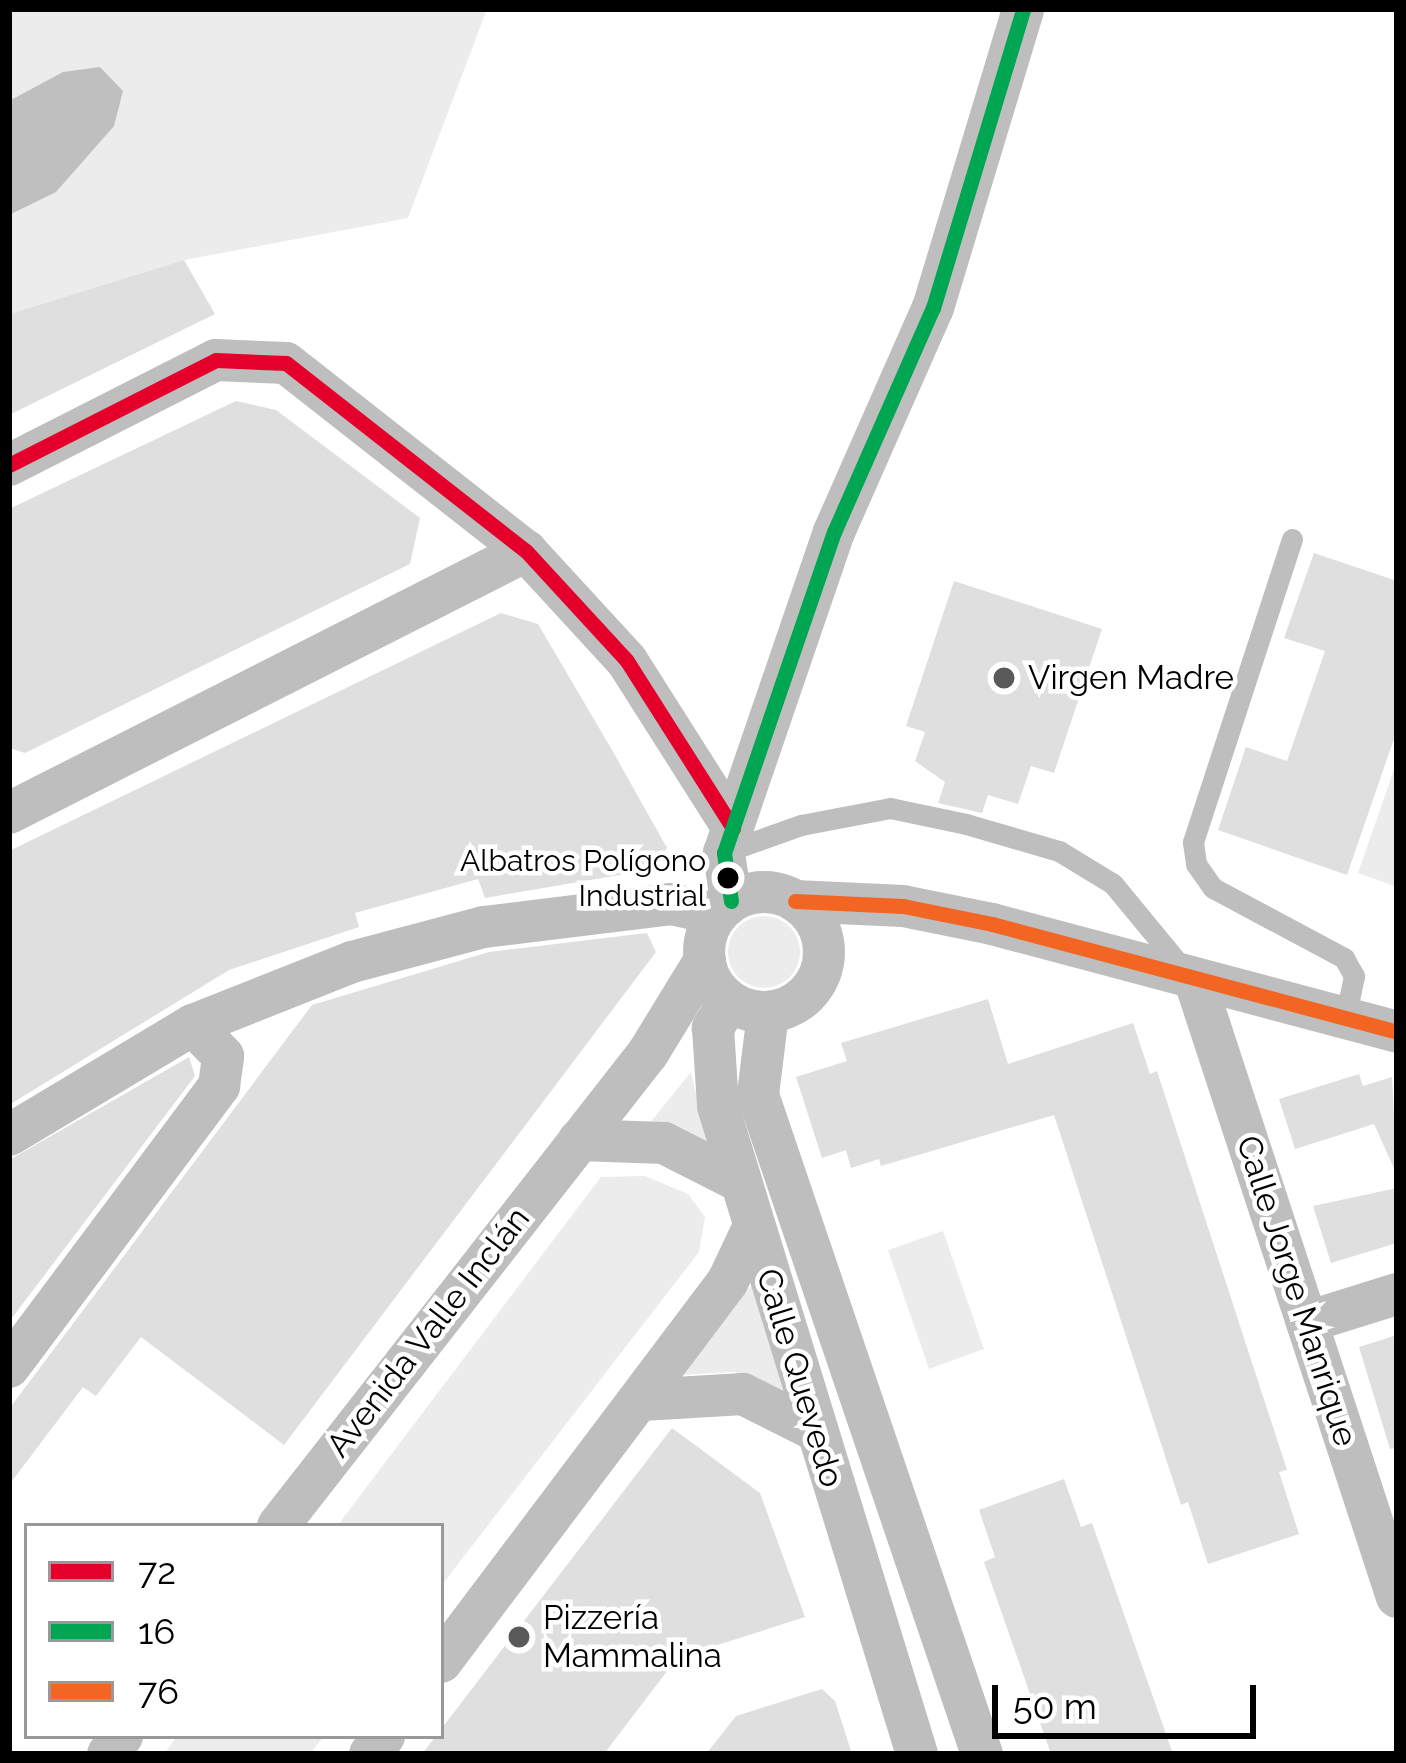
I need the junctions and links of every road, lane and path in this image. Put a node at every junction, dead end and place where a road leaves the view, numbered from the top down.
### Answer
1 (1023, 9) edge
2 (9, 465) edge
3 (1292, 538) dead end
4 (526, 551) junction
5 (9, 813) edge
6 (728, 840) junction
7 (795, 901) junction
8 (903, 906) junction
9 (724, 908) junction
10 (824, 960) junction
11 (1196, 984) junction
12 (731, 993) junction
13 (1345, 1019) junction
14 (194, 1025) junction
15 (1397, 1032) edge
16 (9, 1135) edge
17 (579, 1140) junction
18 (739, 1181) junction
19 (753, 1228) junction
20 (1397, 1294) edge
21 (1307, 1322) junction
22 (9, 1367) edge
23 (642, 1400) junction
24 (817, 1431) junction
25 (280, 1523) edge
26 (1397, 1597) edge
27 (444, 1658) edge
28 (917, 1754) edge
29 (982, 1754) edge

1 - 6 street
2 - 4 street
3 - 13 lane
4 - 5 street
4 - 6 street
6 - 9 street
6 - 11 lane
7 - 8 street
7 - 9 street
7 - 10 street
8 - 10 street
8 - 11 street
9 - 12 street
9 - 14 street
10 - 12 street
11 - 13 street
11 - 21 street, Calle Jorge Manrique
12 - 17 street, Avenida Valle Inclán
12 - 18 street, Calle Quevedo
12 - 29 street, Calle Quevedo
13 - 15 street
14 - 16 street
14 - 22 street
17 - 18 street
17 - 25 street, Avenida Valle Inclán
18 - 19 street, Calle Quevedo
19 - 23 street
19 - 24 street, Calle Quevedo
20 - 21 street
21 - 26 street, Calle Jorge Manrique
23 - 24 street
23 - 27 street
24 - 28 street, Calle Quevedo

